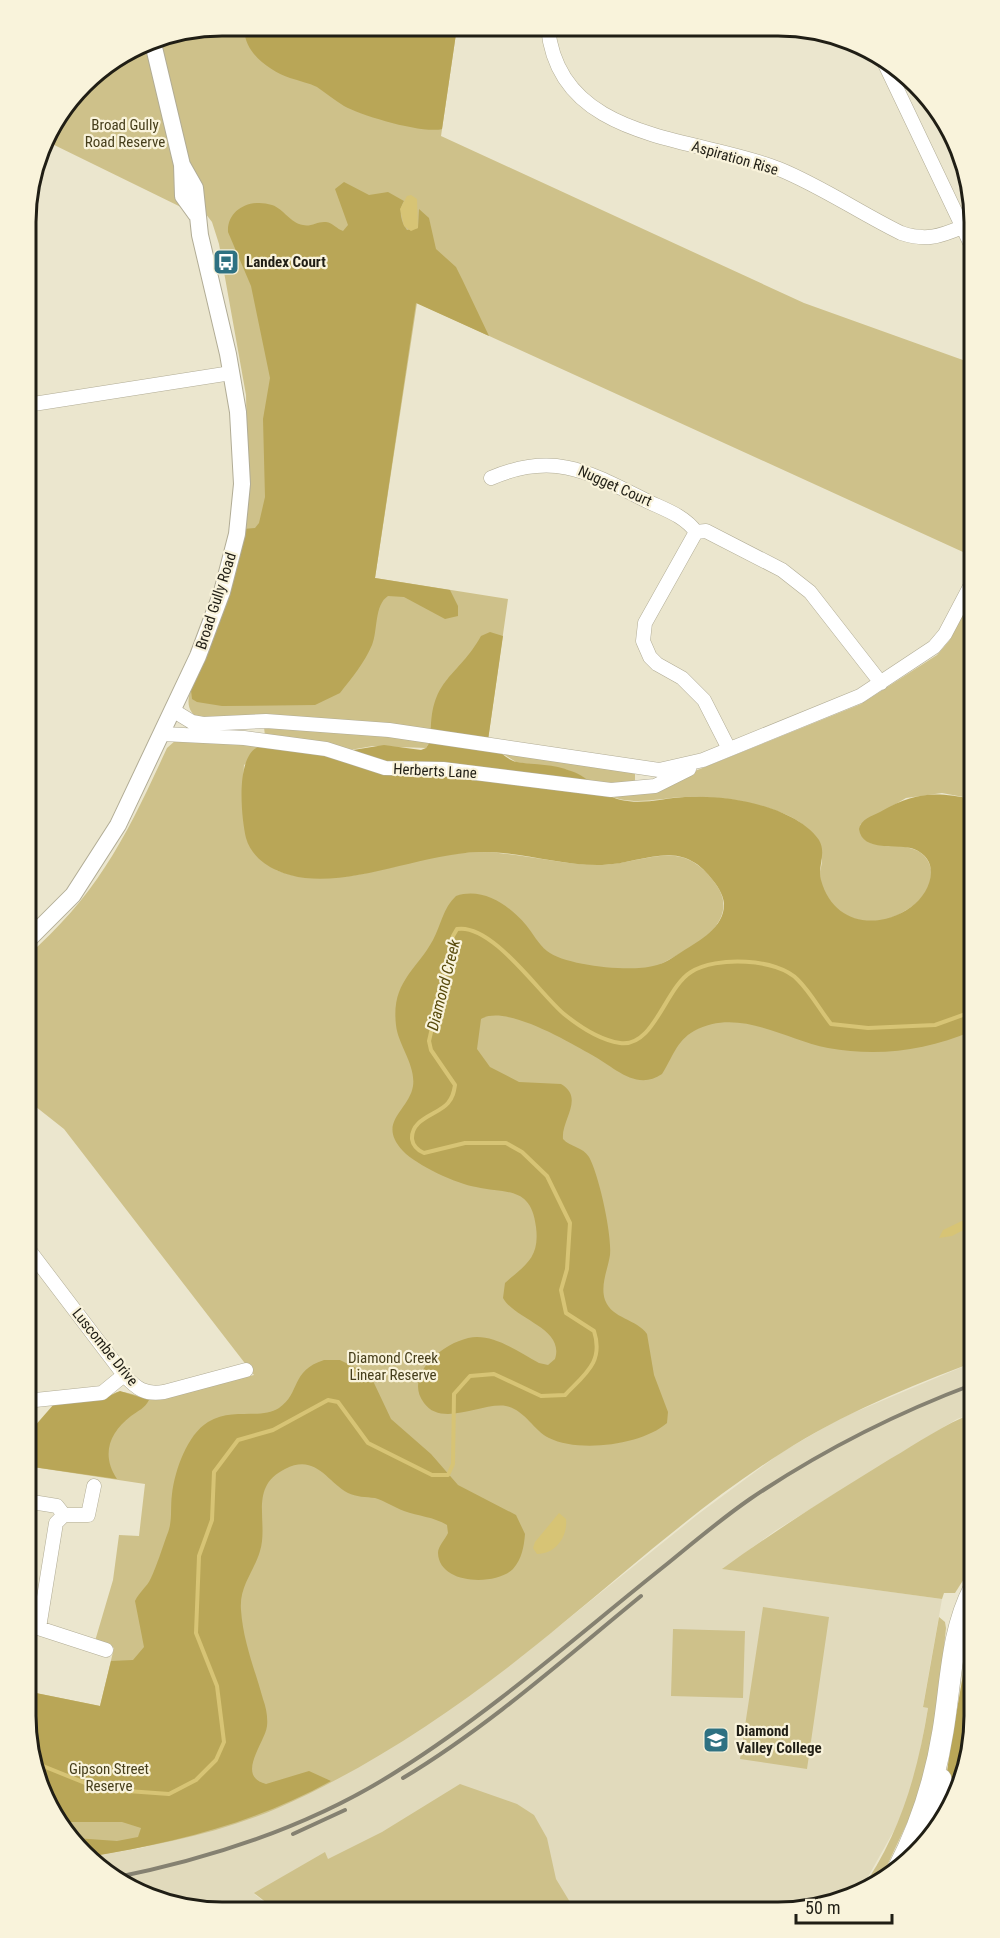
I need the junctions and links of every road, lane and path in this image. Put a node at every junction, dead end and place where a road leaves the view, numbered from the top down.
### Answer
1 (550, 36) edge
2 (154, 49) edge
3 (889, 72) edge
4 (962, 227) junction
5 (964, 231) edge
6 (231, 373) junction
7 (36, 404) edge
8 (491, 478) dead end
9 (696, 532) junction
10 (964, 597) edge
11 (881, 683) junction
12 (174, 711) junction
13 (266, 721) junction
14 (163, 734) junction
15 (263, 740) junction
16 (729, 749) junction
17 (703, 760) junction
18 (634, 767) junction
19 (633, 790) junction
20 (36, 932) edge
21 (36, 1259) edge
22 (246, 1370) dead end
23 (124, 1375) junction
24 (36, 1400) edge
25 (94, 1485) dead end
26 (36, 1503) edge
27 (64, 1515) junction
28 (36, 1609) edge
29 (964, 1613) edge
30 (36, 1627) edge
31 (106, 1650) dead end
32 (943, 1733) junction
33 (941, 1806) edge
34 (906, 1851) edge

1 - 4 street, Aspiration Rise
2 - 6 street, Broad Gully Road
3 - 4 street
4 - 5 street
6 - 7 street
6 - 12 street, Broad Gully Road
8 - 9 street, Nugget Court
9 - 11 street
9 - 16 street
10 - 11 street, Herberts Lane
11 - 16 street, Herberts Lane
12 - 13 street, Herberts Lane
12 - 14 street, Broad Gully Road
13 - 15 street
13 - 18 street, Herberts Lane
14 - 15 street, Herberts Lane
14 - 20 street, Broad Gully Road
15 - 19 street, Herberts Lane
16 - 17 street, Herberts Lane
17 - 18 street, Herberts Lane
17 - 19 street, Herberts Lane
18 - 19 street
21 - 23 street, Luscombe Drive
22 - 23 street, Luscombe Drive
23 - 24 street
25 - 27 street
26 - 27 street
27 - 28 street
29 - 32 main road
30 - 31 street
32 - 33 main road
32 - 34 main road

